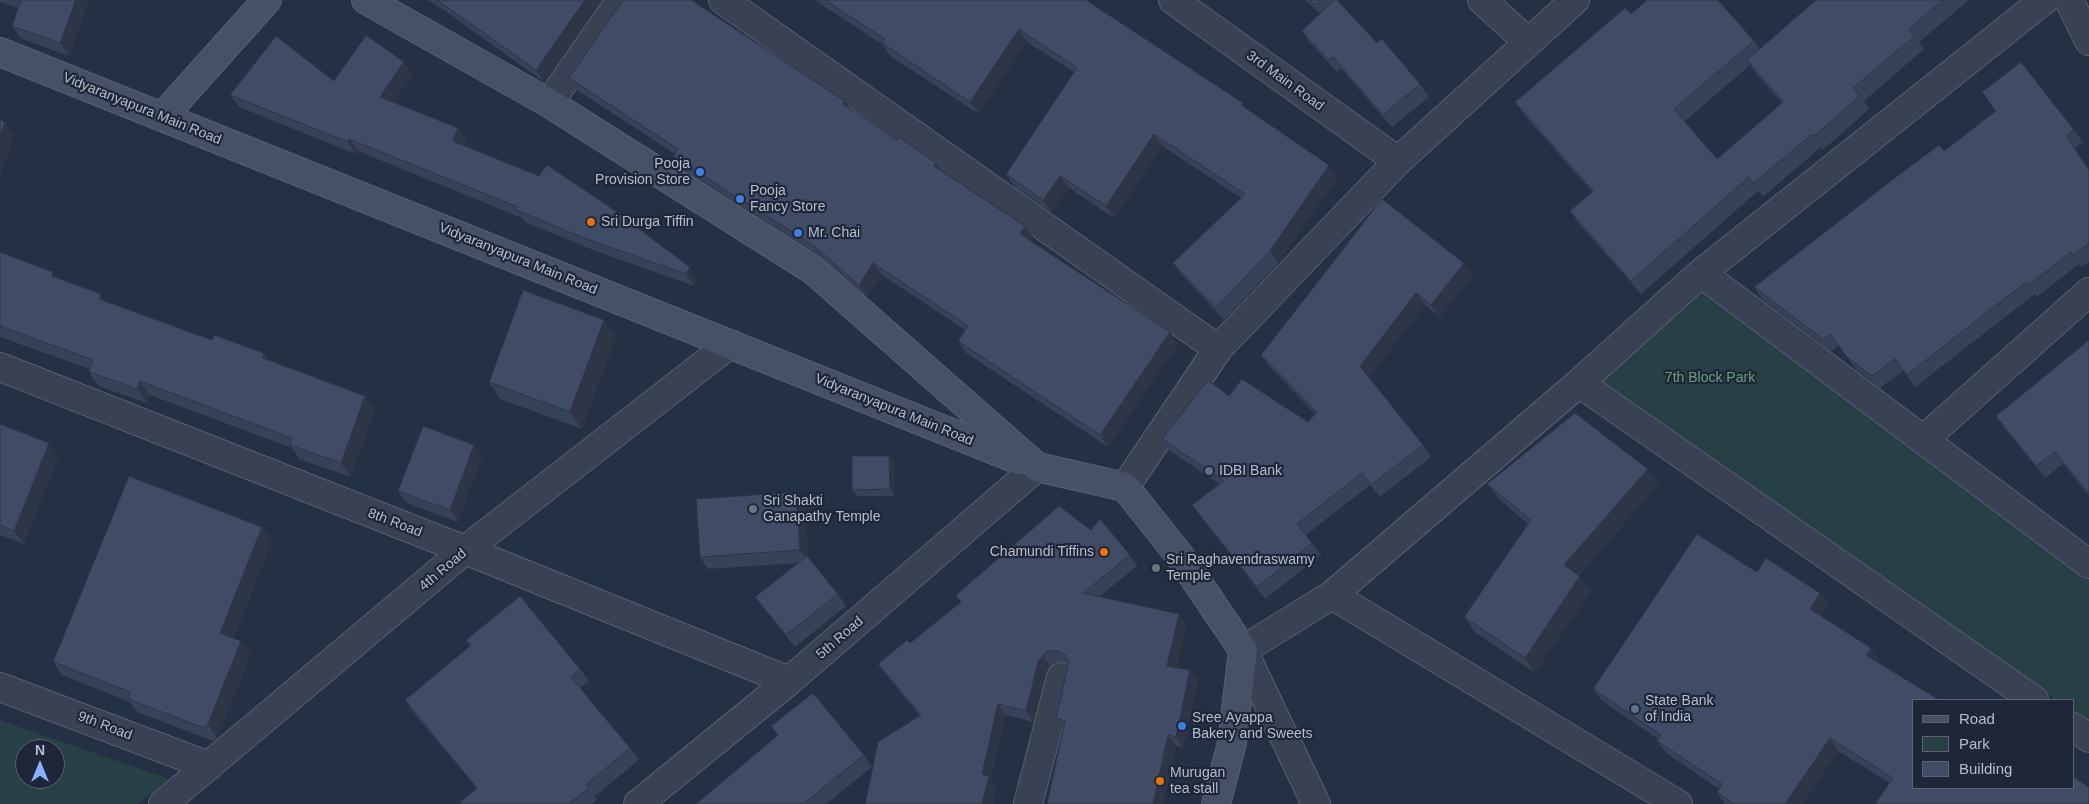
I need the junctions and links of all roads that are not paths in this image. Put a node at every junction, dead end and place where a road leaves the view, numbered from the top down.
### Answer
1 (267, 0) edge
2 (366, 0) edge
3 (621, 0) edge
4 (723, 0) edge
5 (1173, 0) edge
6 (1482, 0) edge
7 (1575, 0) edge
8 (2044, 0) edge
9 (2069, 0) edge
10 (2089, 41) edge
11 (1528, 42) junction
12 (0, 52) edge
13 (549, 102) junction
14 (162, 117) junction
15 (1398, 161) junction
16 (1701, 273) junction
17 (2089, 292) edge
18 (730, 344) junction
19 (1218, 349) junction
20 (0, 367) edge
21 (1579, 383) junction
22 (1923, 440) junction
23 (1036, 467) junction
24 (1126, 487) junction
25 (465, 550) junction
26 (2089, 564) edge
27 (1332, 594) junction
28 (1243, 650) junction
29 (1061, 676) dead end
30 (790, 681) junction
31 (0, 687) edge
32 (2033, 699) edge
33 (2074, 728) edge
34 (2089, 738) edge
35 (209, 766) junction
36 (163, 804) edge
37 (638, 804) edge
38 (1028, 804) edge
39 (1216, 804) edge
40 (1316, 804) edge
41 (1678, 804) edge

1 - 14 main road
2 - 13 main road
3 - 13 street
4 - 19 street
5 - 15 street, 3rd Main Road
6 - 11 street
7 - 11 street
8 - 16 street
9 - 10 street
11 - 15 street
12 - 14 main road, Vidyaranyapura Main Road
13 - 23 main road
14 - 18 main road, Vidyaranyapura Main Road
15 - 19 street
16 - 21 street
16 - 22 street
17 - 22 street
18 - 23 main road, Vidyaranyapura Main Road
18 - 25 street, 4th Road
19 - 24 street
20 - 25 street, 8th Road
21 - 27 street
21 - 32 street
22 - 26 street
23 - 24 main road, Vidyaranyapura Main Road
23 - 30 street, 5th Road
24 - 28 main road
25 - 30 street, 8th Road
25 - 35 street, 4th Road
27 - 28 street
27 - 41 street
28 - 39 main road
28 - 40 street
29 - 38 street
30 - 37 street, 5th Road
31 - 35 street, 9th Road
33 - 34 street
35 - 36 street, 4th Road

